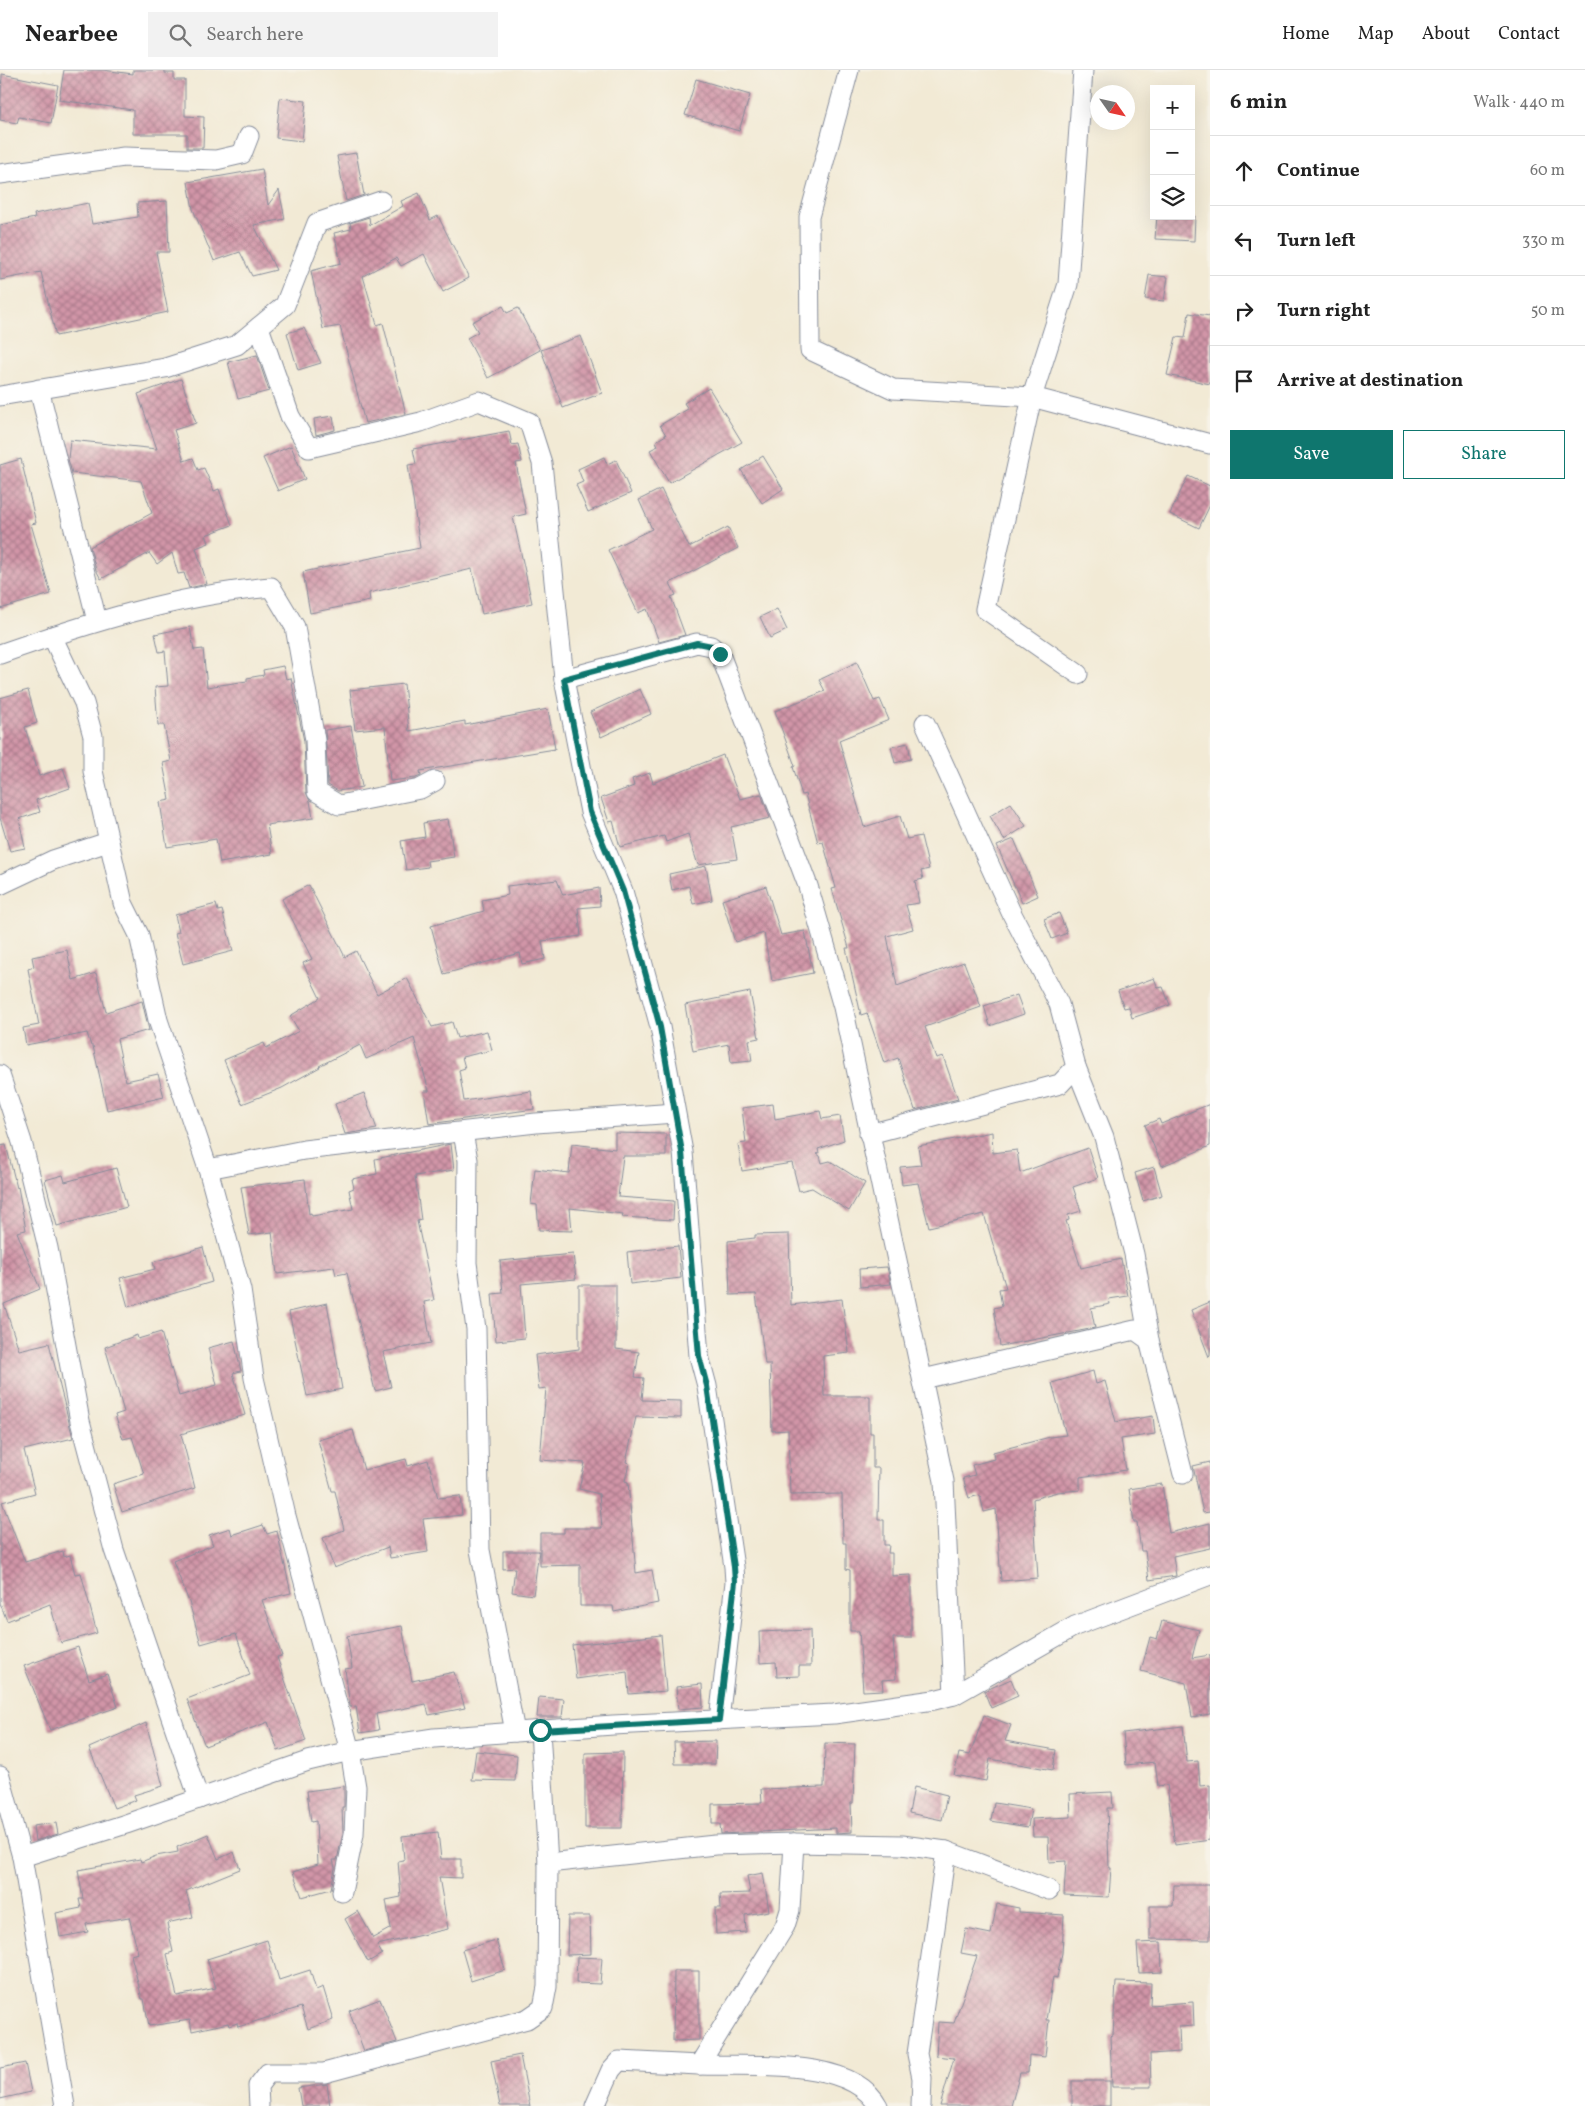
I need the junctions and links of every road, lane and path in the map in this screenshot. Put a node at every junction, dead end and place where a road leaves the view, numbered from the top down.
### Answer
1 (849, 70) edge
2 (1083, 70) edge
3 (249, 136) dead end
4 (0, 174) edge
5 (381, 201) dead end
6 (259, 327) junction
7 (39, 389) junction
8 (0, 396) edge
9 (1032, 397) junction
10 (1210, 444) edge
11 (97, 621) junction
12 (52, 636) junction
13 (0, 654) edge
14 (1078, 674) dead end
15 (564, 679) junction
16 (925, 723) dead end
17 (435, 781) dead end
18 (108, 842) junction
19 (0, 885) edge
20 (1076, 1067) junction
21 (0, 1075) edge
22 (675, 1113) junction
23 (464, 1133) junction
24 (870, 1134) junction
25 (208, 1169) junction
26 (1149, 1340) junction
27 (923, 1379) junction
28 (1183, 1474) dead end
29 (1210, 1575) edge
30 (954, 1695) junction
31 (719, 1720) junction
32 (540, 1730) junction
33 (515, 1732) junction
34 (350, 1751) junction
35 (0, 1776) edge
36 (199, 1799) junction
37 (794, 1843) junction
38 (946, 1851) junction
39 (22, 1857) junction
40 (548, 1863) junction
41 (1049, 1890) dead end
42 (342, 1892) dead end
43 (699, 2065) junction
44 (65, 2106) edge
45 (259, 2106) edge
46 (595, 2106) edge
47 (878, 2106) edge
48 (921, 2106) edge

1 - 9 street
2 - 9 street
3 - 4 street
5 - 6 street
6 - 7 street
6 - 15 street
7 - 8 street
7 - 11 street
9 - 10 street
9 - 14 street
11 - 12 street
11 - 17 street
12 - 13 street
12 - 18 street
15 - 22 street
15 - 24 street
16 - 20 street
18 - 19 street
18 - 25 street
20 - 24 street
20 - 26 street
21 - 36 street
22 - 23 street
22 - 31 street
23 - 25 street
23 - 33 street
24 - 27 street
25 - 34 street
26 - 27 street
26 - 28 street
27 - 30 street
29 - 30 street
30 - 31 street
31 - 32 street
32 - 33 street
32 - 40 street
33 - 34 street
34 - 36 street
34 - 42 street
35 - 39 street
36 - 39 street
37 - 38 street
37 - 40 street
37 - 43 street
38 - 41 street
38 - 48 street
39 - 44 street
40 - 45 street
43 - 46 street
43 - 47 street

